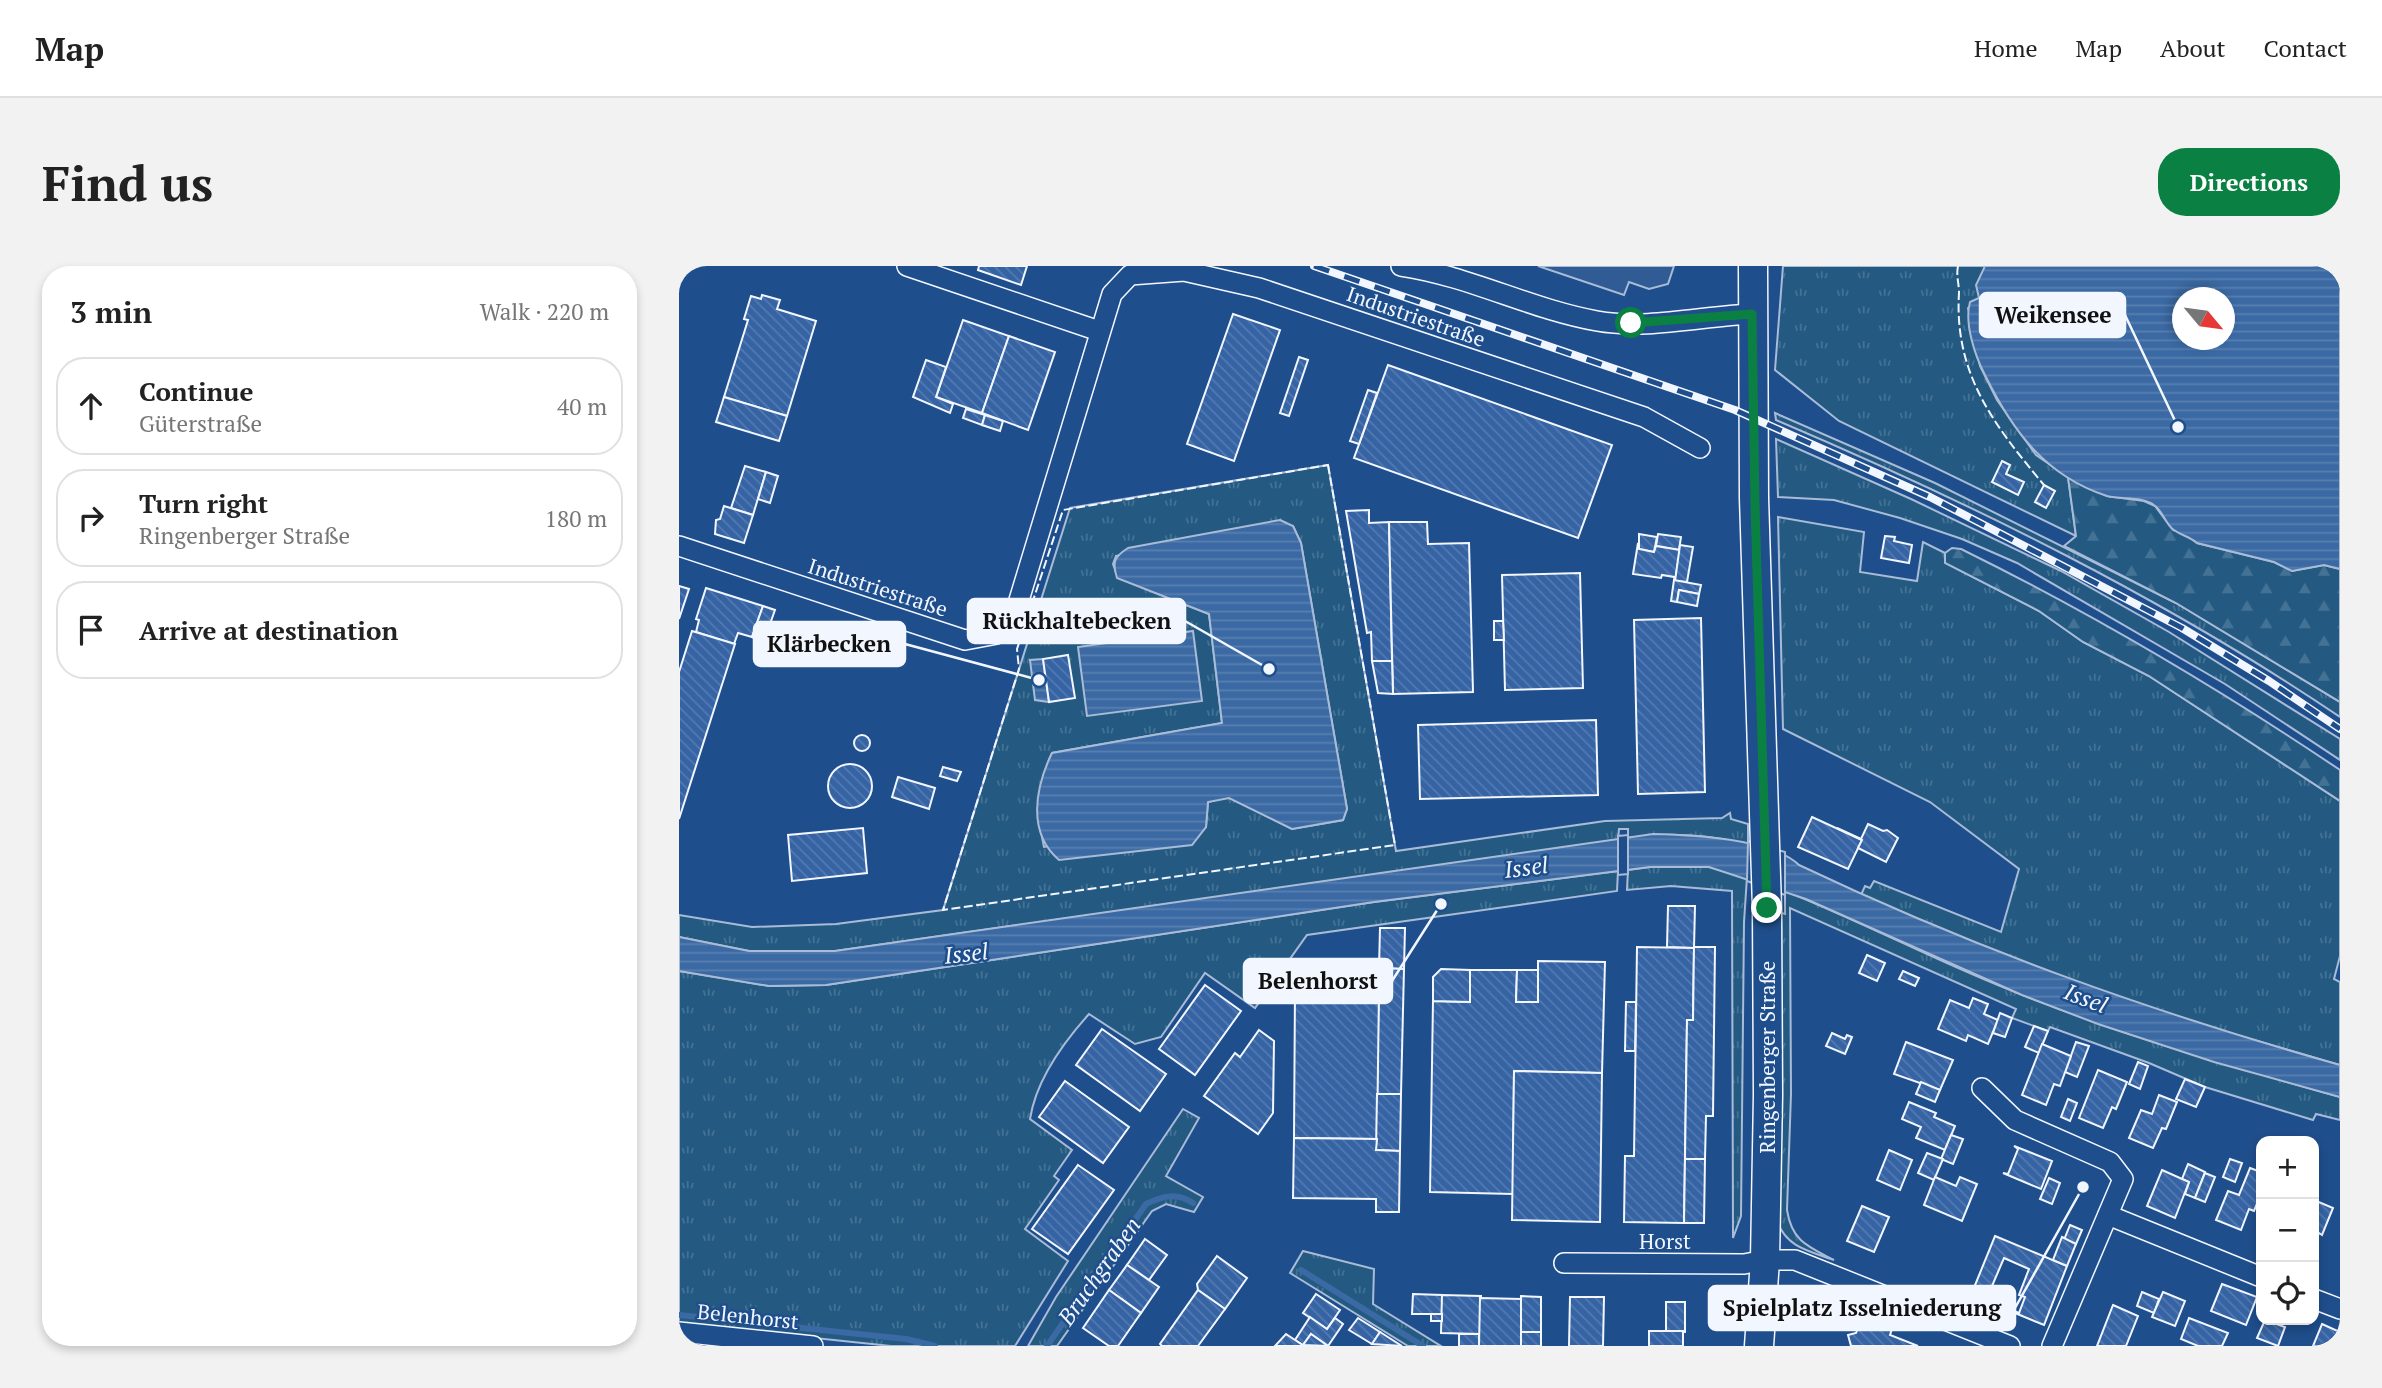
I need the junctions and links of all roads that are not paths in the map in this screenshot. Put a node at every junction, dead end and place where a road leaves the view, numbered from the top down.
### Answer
1 (907, 266) edge
2 (1401, 266) edge
3 (1753, 266) edge
4 (1752, 314) junction
5 (1099, 331) junction
6 (1700, 448) dead end
7 (679, 547) edge
8 (1982, 1088) dead end
9 (2108, 1215) junction
10 (1765, 1260) junction
11 (1564, 1263) dead end
12 (2256, 1275) edge
13 (2319, 1301) edge
14 (2340, 1309) edge
15 (679, 1332) edge
16 (813, 1346) edge
17 (1759, 1346) edge
18 (2010, 1346) edge
19 (2052, 1346) edge

1 - 5 street
2 - 4 street
3 - 4 main road, Ringenberger Straße
4 - 10 main road, Ringenberger Straße
5 - 6 street, Industriestraße
5 - 7 street, Industriestraße
8 - 9 street
9 - 12 street
9 - 19 street
10 - 11 street, Horst
10 - 17 main road, Ringenberger Straße
10 - 18 street, Horst
13 - 14 street
15 - 16 street, Belenhorst

